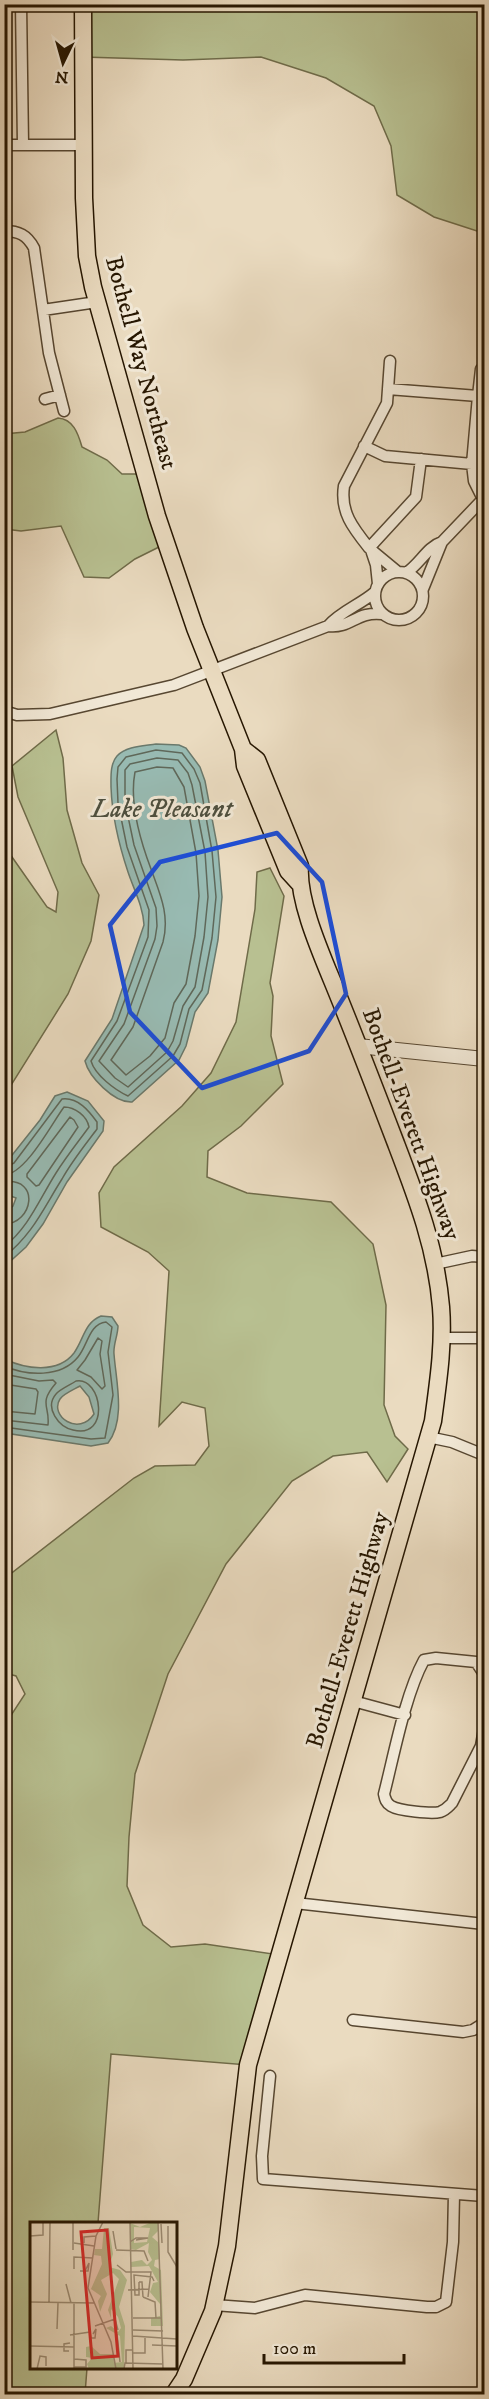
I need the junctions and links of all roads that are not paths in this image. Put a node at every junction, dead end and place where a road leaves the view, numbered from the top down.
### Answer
1 (21, 4) edge
2 (83, 4) edge
3 (23, 145) junction
4 (84, 145) junction
5 (4, 146) edge
6 (4, 231) edge
7 (97, 302) junction
8 (43, 310) junction
9 (390, 360) dead end
10 (481, 369) dead end
11 (388, 389) junction
12 (60, 395) junction
13 (478, 396) junction
14 (45, 399) dead end
15 (64, 411) dead end
16 (364, 446) junction
17 (421, 459) junction
18 (472, 464) junction
19 (484, 498) edge
20 (157, 516) joint
21 (442, 542) junction
22 (370, 549) junction
23 (402, 572) junction
24 (376, 588) junction
25 (423, 589) junction
26 (382, 614) junction
27 (328, 626) junction
28 (212, 672) junction
29 (4, 711) edge
30 (358, 1046) junction
31 (484, 1059) edge
32 (484, 1257) edge
33 (435, 1264) junction
34 (441, 1338) junction
35 (484, 1338) edge
36 (428, 1437) junction
37 (484, 1455) edge
38 (484, 1672) edge
39 (353, 1701) junction
40 (405, 1715) junction
41 (484, 1729) edge
42 (295, 1903) junction
43 (484, 1924) edge
44 (353, 2019) dead end
45 (484, 2023) edge
46 (270, 2076) dead end
47 (454, 2194) junction
48 (484, 2196) edge
49 (214, 2305) junction
50 (174, 2394) edge

1 - 3 street
2 - 4 main road, Bothell Way Northeast
3 - 4 street
3 - 5 street
4 - 7 main road, Bothell Way Northeast
6 - 8 street
7 - 8 street
7 - 20 main road, Bothell Way Northeast
8 - 12 street
9 - 11 street
10 - 13 street
11 - 13 street
11 - 16 street
12 - 14 street
12 - 15 street
13 - 18 street
16 - 17 street
16 - 22 street
17 - 18 street
17 - 22 street
18 - 19 street
19 - 21 street
20 - 28 main road, Bothell-Everett Highway
21 - 23 street
21 - 25 street
22 - 23 street
22 - 24 street
23 - 24 street
23 - 25 street
24 - 26 street
24 - 27 street
25 - 26 street
26 - 27 street
27 - 28 street
28 - 29 street
28 - 30 main road, Bothell-Everett Highway
30 - 31 street
30 - 33 main road, Bothell-Everett Highway
32 - 33 street
33 - 34 main road, Bothell-Everett Highway
34 - 35 street
34 - 36 main road, Bothell-Everett Highway
36 - 37 street
36 - 39 main road, Bothell-Everett Highway
38 - 40 street
39 - 40 street
39 - 42 main road, Bothell-Everett Highway
40 - 41 street
42 - 43 street
42 - 49 main road, Bothell-Everett Highway
44 - 45 street
46 - 47 street
47 - 48 street
47 - 49 street
49 - 50 main road, Bothell-Everett Highway

